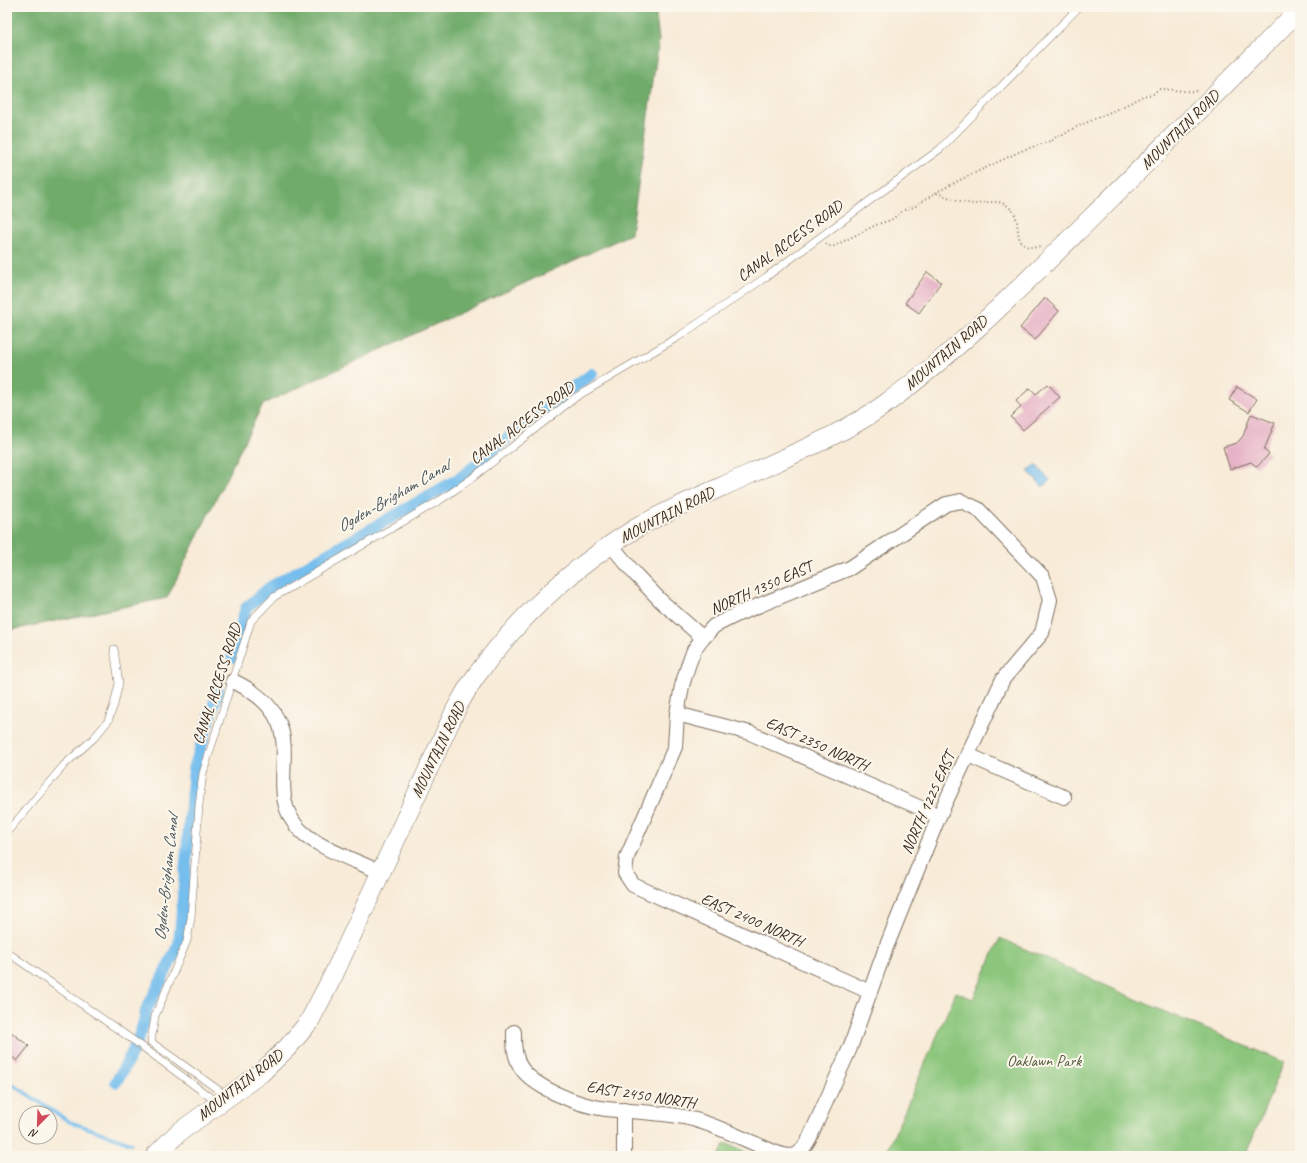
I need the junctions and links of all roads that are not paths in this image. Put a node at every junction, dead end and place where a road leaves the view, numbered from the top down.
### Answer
1 (1080, 7) edge
2 (1300, 9) edge
3 (946, 504) joint
4 (611, 544) junction
5 (702, 638) junction
6 (114, 649) dead end
7 (233, 680) junction
8 (677, 714) junction
9 (968, 755) junction
10 (1064, 797) dead end
11 (939, 816) junction
12 (7, 832) edge
13 (380, 872) junction
14 (625, 873) joint
15 (7, 952) edge
16 (870, 992) junction
17 (514, 1032) dead end
18 (223, 1099) junction
19 (624, 1110) junction
20 (797, 1155) joint
21 (155, 1156) edge
22 (624, 1156) edge

1 - 7 lane, CANAL ACCESS ROAD
2 - 4 street, MOUNTAIN ROAD
3 - 5 street, NORTH 1350 EAST
3 - 9 street, NORTH 1225 EAST
4 - 5 street
4 - 13 street, MOUNTAIN ROAD
5 - 8 street, NORTH 1350 EAST
6 - 12 lane
7 - 13 street
7 - 18 lane, CANAL ACCESS ROAD
8 - 11 street, EAST 2350 NORTH
8 - 14 street, NORTH 1350 EAST
9 - 10 street
9 - 11 street, NORTH 1225 EAST
11 - 16 street, NORTH 1225 EAST
13 - 18 street, MOUNTAIN ROAD
14 - 16 street, EAST 2400 NORTH
15 - 18 lane
16 - 20 street, NORTH 1225 EAST
17 - 19 street, EAST 2450 NORTH
18 - 21 street, MOUNTAIN ROAD
19 - 20 street, EAST 2450 NORTH
19 - 22 street

